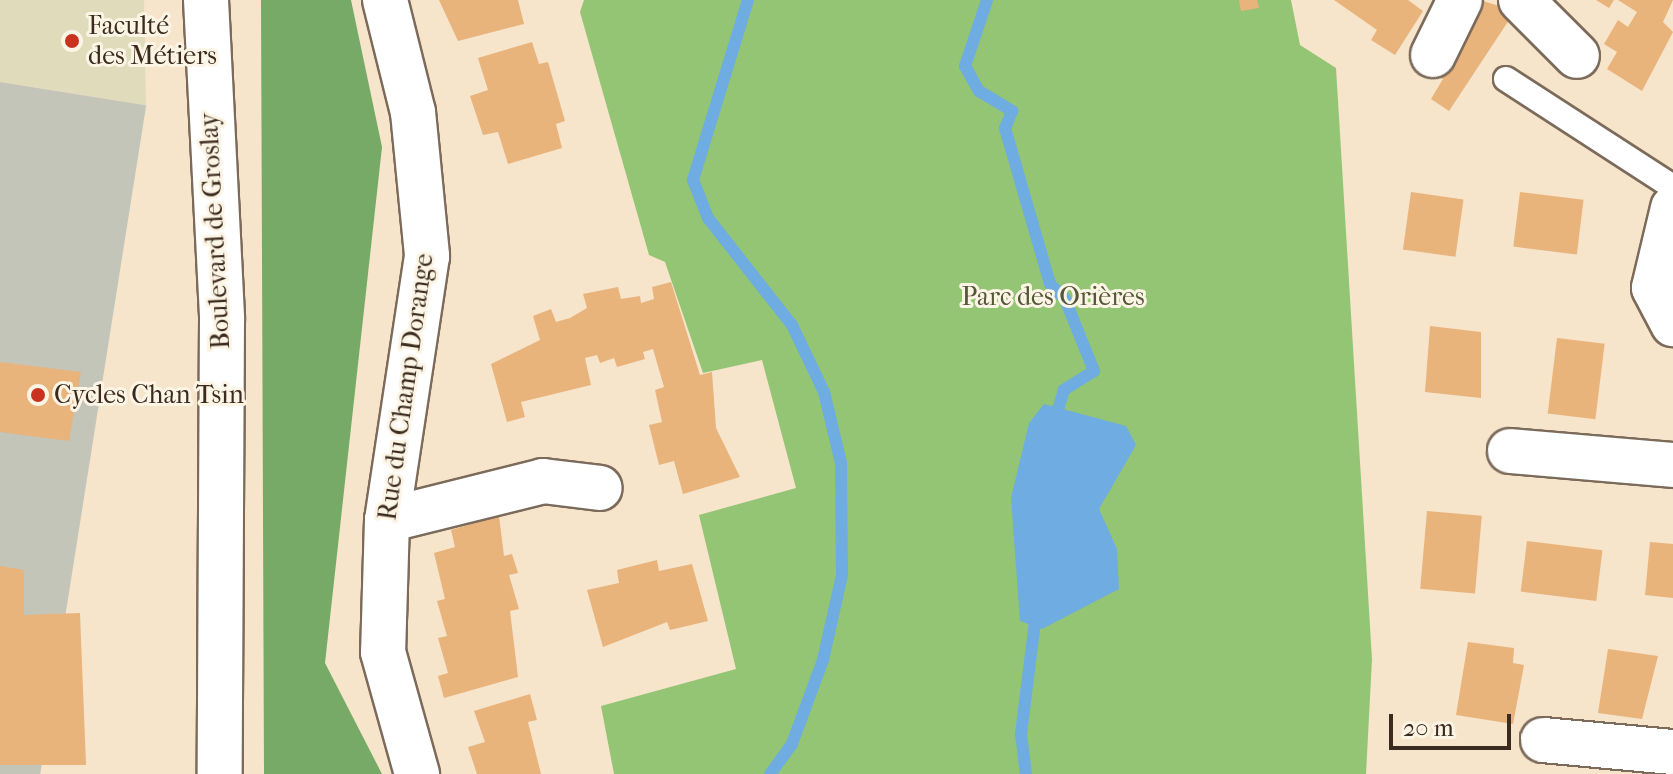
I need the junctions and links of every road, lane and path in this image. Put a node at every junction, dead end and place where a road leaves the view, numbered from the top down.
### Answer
1 (206, 0) edge
2 (385, 0) edge
3 (1460, 0) edge
4 (1521, 0) edge
5 (1433, 55) dead end
6 (1577, 56) dead end
7 (1506, 79) dead end
8 (1673, 187) edge
9 (1673, 208) edge
10 (1673, 324) edge
11 (1510, 451) dead end
12 (1673, 465) edge
13 (600, 488) dead end
14 (387, 520) junction
15 (224, 558) junction
16 (1543, 740) dead end
17 (1673, 752) edge
18 (220, 774) edge
19 (249, 774) edge
20 (417, 774) edge

1 - 15 street, Boulevard de Groslay
2 - 14 street, Rue du Champ Dorange
3 - 5 street
4 - 6 street
7 - 8 lane
9 - 10 street
11 - 12 street
13 - 14 street
14 - 20 street, Rue du Champ Dorange
15 - 18 street, Boulevard de Groslay
15 - 19 street, Boulevard de Groslay
16 - 17 street

